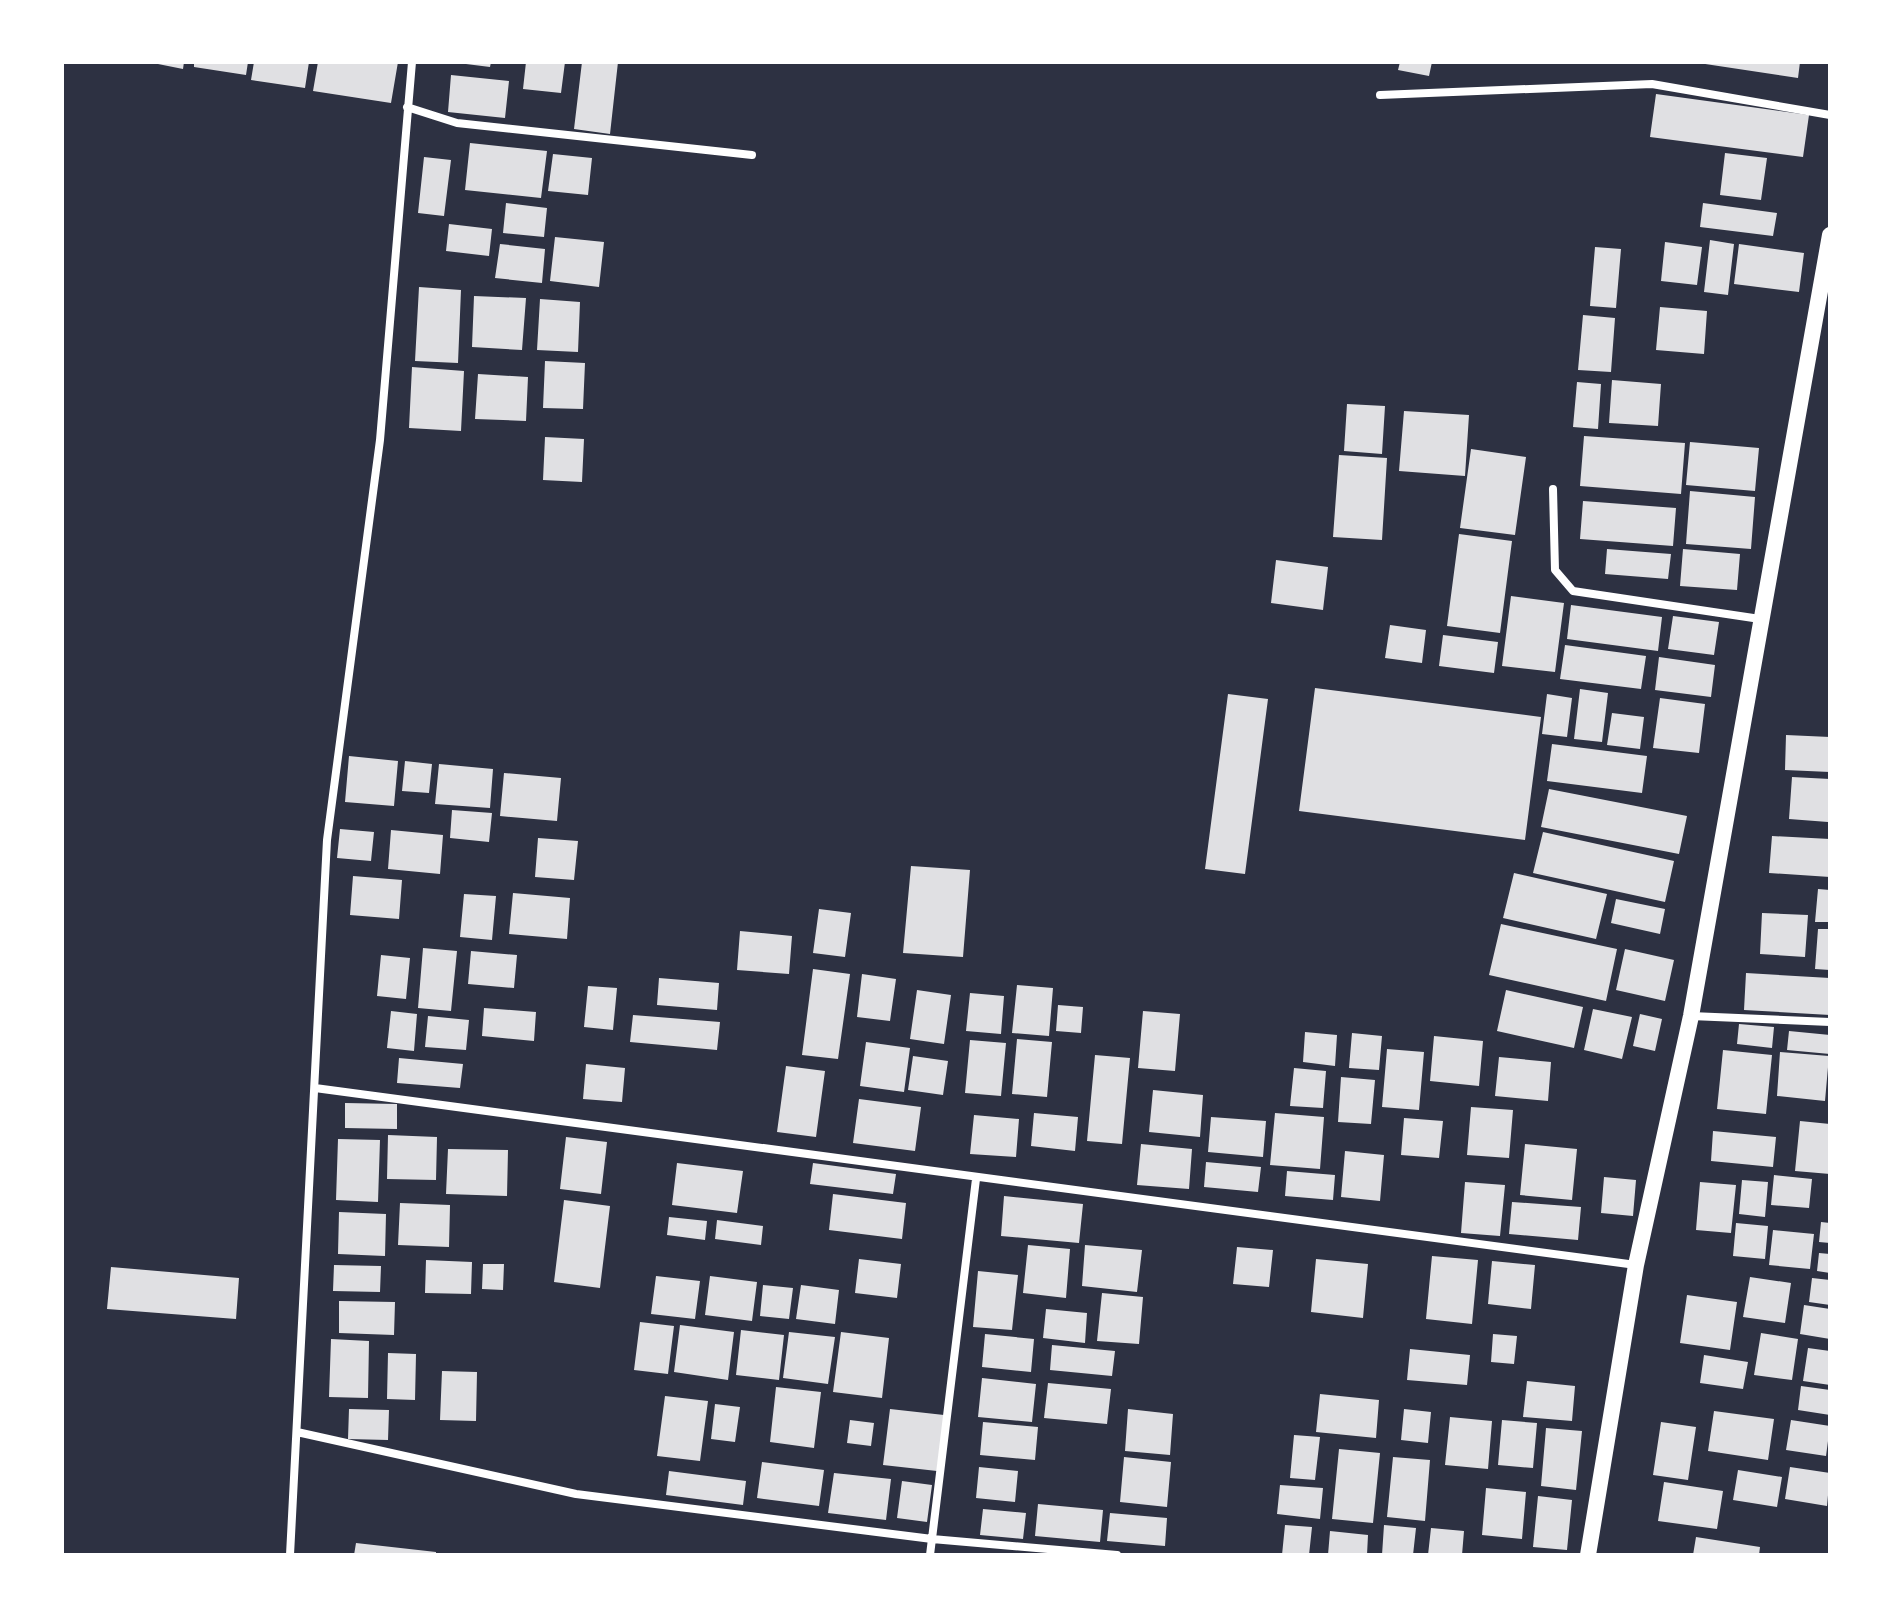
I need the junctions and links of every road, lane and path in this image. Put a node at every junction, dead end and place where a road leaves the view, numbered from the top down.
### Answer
1 (412, 62) edge
2 (1380, 95) dead end
3 (407, 107) junction
4 (1830, 115) edge
5 (752, 155) dead end
6 (1830, 235) edge
7 (1553, 489) dead end
8 (1760, 619) junction
9 (1691, 1016) junction
10 (1830, 1022) edge
11 (315, 1088) junction
12 (976, 1179) junction
13 (1636, 1265) junction
14 (297, 1432) junction
15 (932, 1539) junction
16 (290, 1555) edge
17 (930, 1555) edge
18 (1117, 1555) edge
19 (1588, 1555) edge

1 - 3 street
2 - 4 street
3 - 5 street
3 - 11 street
6 - 8 main road
7 - 8 street
8 - 9 main road
9 - 10 street
9 - 13 main road
11 - 12 street
11 - 14 street
12 - 13 street
12 - 15 street
13 - 19 main road
14 - 15 street
14 - 16 street
15 - 17 street
15 - 18 street

